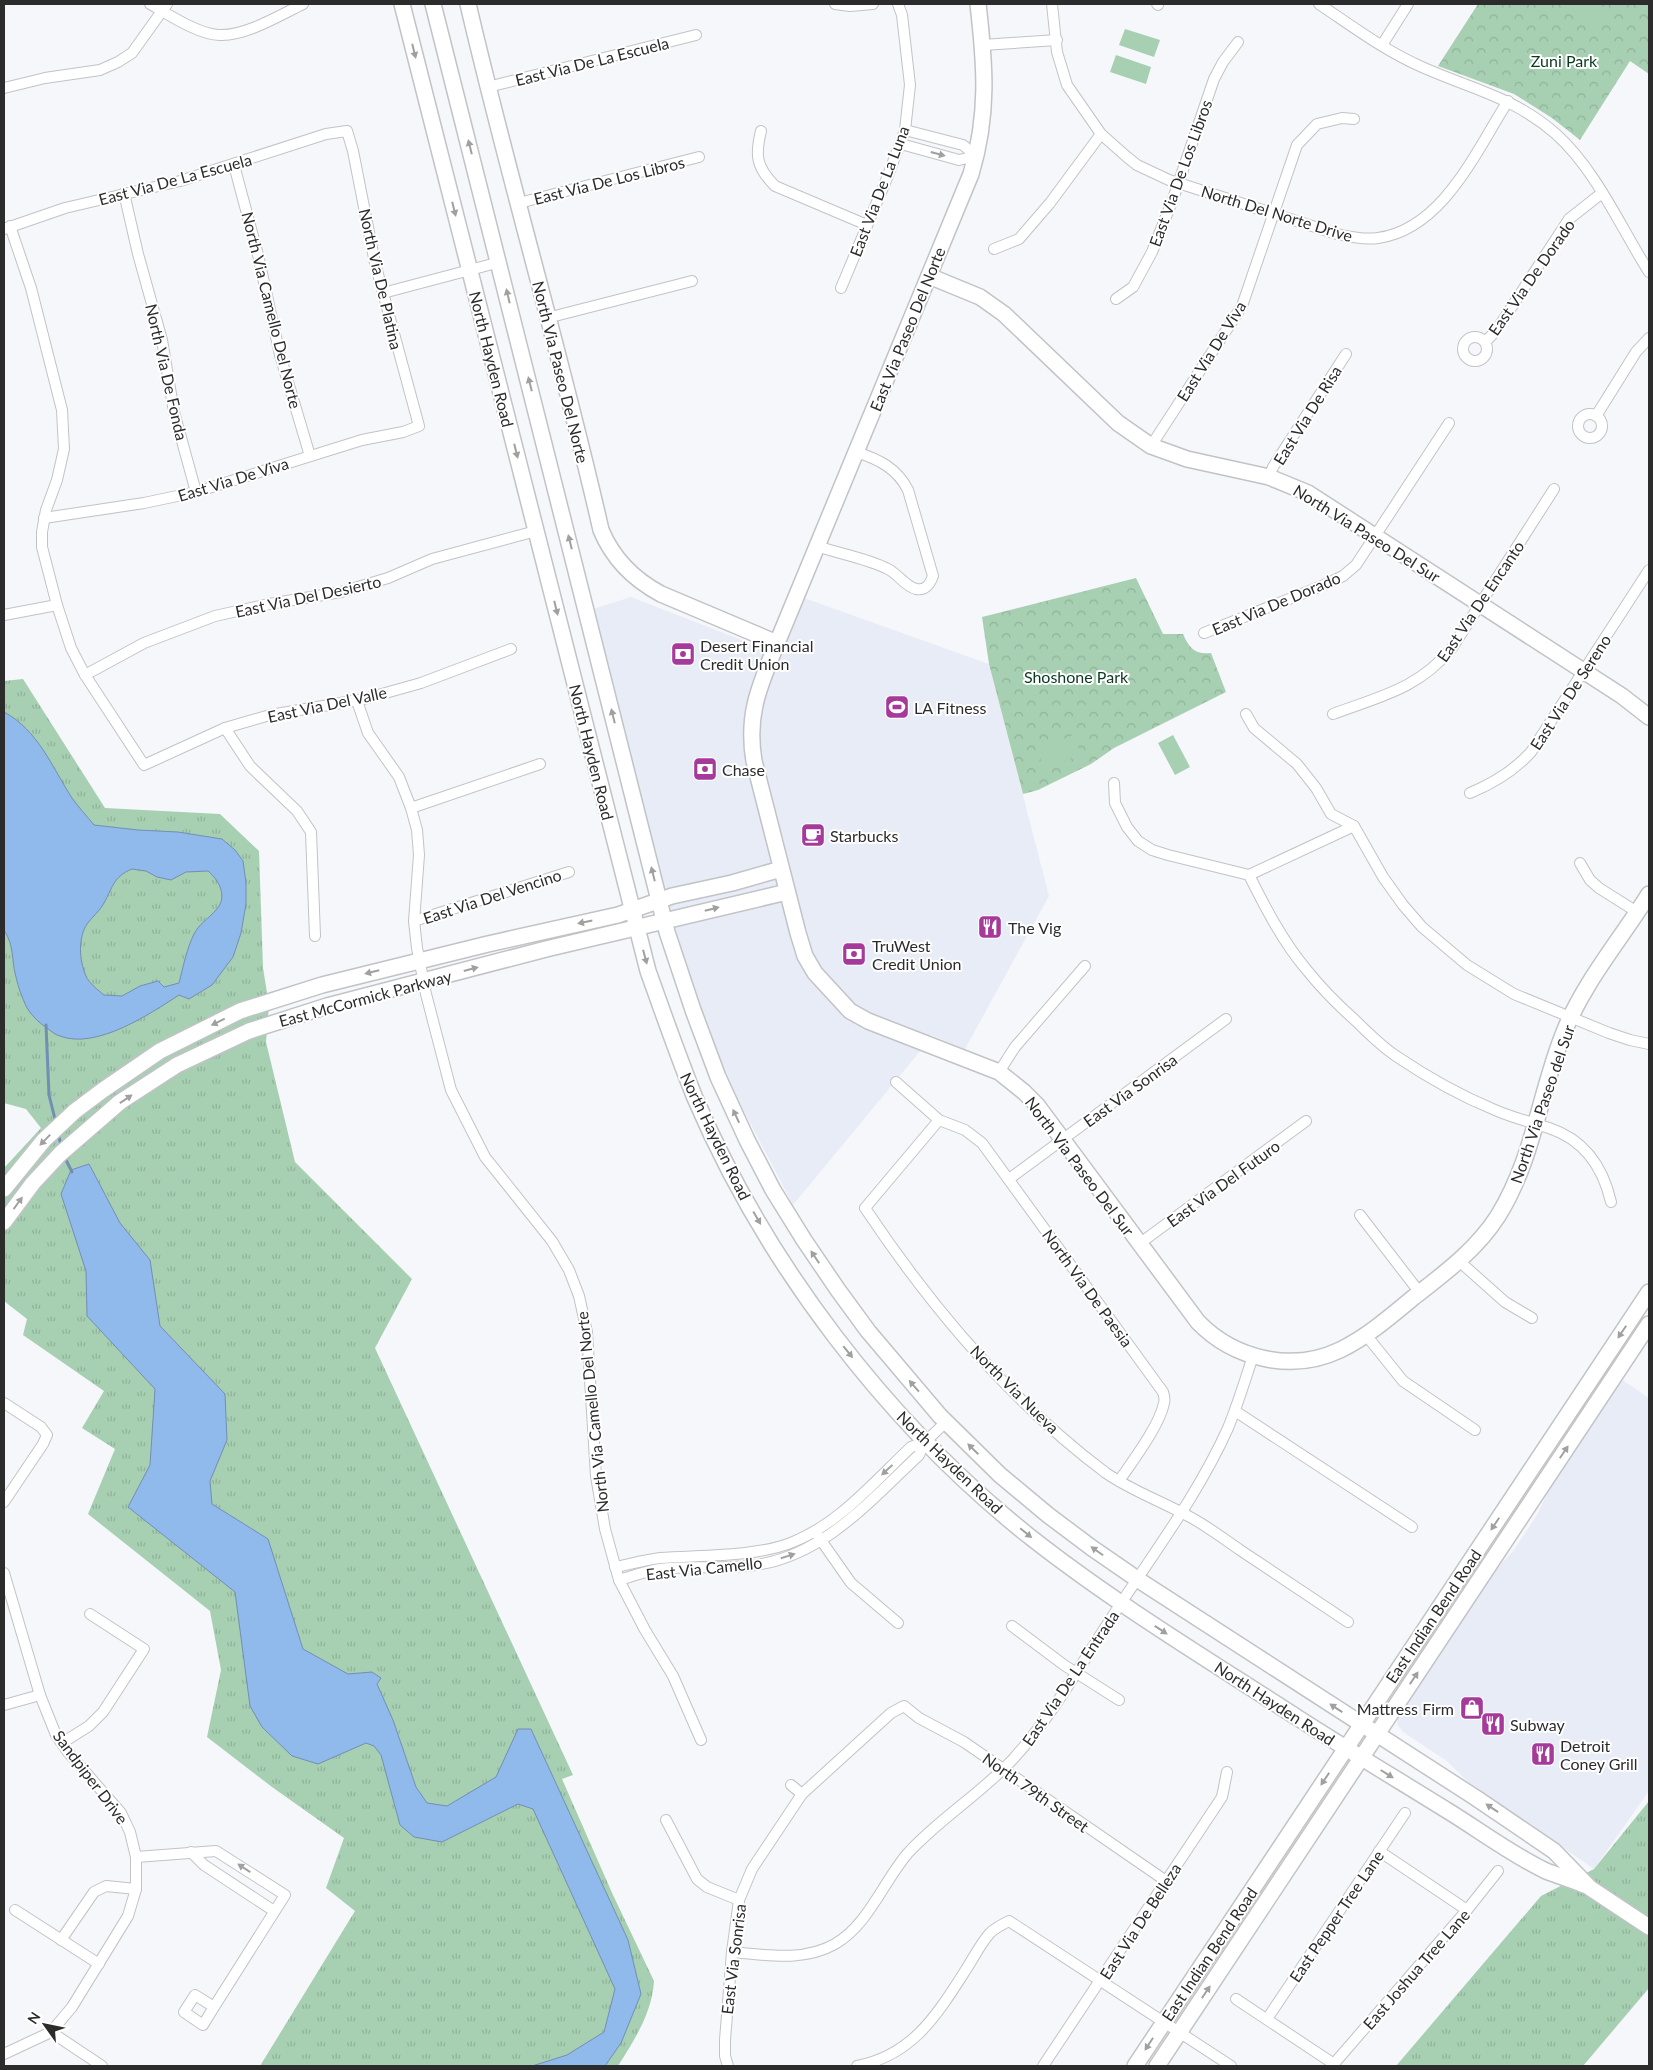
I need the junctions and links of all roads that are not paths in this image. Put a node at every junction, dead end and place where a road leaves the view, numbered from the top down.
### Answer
1 (150, 4) edge
2 (303, 4) edge
3 (402, 4) edge
4 (434, 4) edge
5 (468, 4) edge
6 (834, 4) edge
7 (873, 4) edge
8 (898, 4) edge
9 (978, 4) edge
10 (1052, 4) edge
11 (1319, 4) edge
12 (1408, 4) edge
13 (164, 7) edge
14 (696, 34) dead end
15 (1056, 40) junction
16 (1238, 42) dead end
17 (982, 45) junction
18 (1382, 45) junction
19 (488, 87) junction
20 (4, 88) edge
21 (1508, 101) junction
22 (1354, 119) dead end
23 (904, 130) junction
24 (347, 131) joint
25 (761, 131) dead end
26 (1101, 134) junction
27 (901, 144) junction
28 (976, 156) junction
29 (699, 157) dead end
30 (234, 165) junction
31 (1179, 183) junction
32 (124, 193) junction
33 (1602, 193) junction
34 (519, 203) junction
35 (1274, 214) junction
36 (867, 225) junction
37 (7, 227) edge
38 (994, 249) dead end
39 (500, 262) junction
40 (470, 270) junction
41 (1649, 270) edge
42 (930, 276) junction
43 (692, 282) dead end
44 (841, 288) dead end
45 (383, 292) junction
46 (1116, 299) dead end
47 (547, 318) junction
48 (1649, 338) edge
49 (1485, 342) dead end
50 (1346, 354) dead end
51 (1596, 416) dead end
52 (1450, 423) dead end
53 (419, 426) joint
54 (1151, 446) junction
55 (856, 452) junction
56 (310, 456) junction
57 (1269, 477) junction
58 (1554, 489) dead end
59 (196, 492) junction
60 (44, 518) junction
61 (536, 531) junction
62 (1376, 536) junction
63 (817, 546) junction
64 (1649, 570) edge
65 (1480, 604) junction
66 (57, 605) junction
67 (4, 616) edge
68 (1204, 633) dead end
69 (777, 643) junction
70 (511, 649) dead end
71 (1584, 672) junction
72 (85, 675) junction
73 (356, 701) junction
74 (1246, 714) dead end
75 (1333, 714) dead end
76 (1649, 717) edge
77 (225, 728) junction
78 (540, 764) dead end
79 (1114, 783) dead end
80 (1470, 793) dead end
81 (411, 808) junction
82 (1354, 826) junction
83 (1580, 864) dead end
84 (781, 869) junction
85 (569, 872) dead end
86 (1249, 876) junction
87 (787, 892) junction
88 (1649, 894) edge
89 (660, 901) junction
90 (632, 910) junction
91 (1637, 912) junction
92 (414, 921) junction
93 (665, 921) junction
94 (637, 929) junction
95 (316, 936) dead end
96 (420, 960) junction
97 (1085, 966) dead end
98 (424, 981) junction
99 (1571, 1016) junction
100 (1226, 1019) dead end
101 (1649, 1044) edge
102 (999, 1072) junction
103 (896, 1082) dead end
104 (939, 1120) junction
105 (1306, 1121) dead end
106 (1536, 1124) junction
107 (1063, 1139) junction
108 (1009, 1179) junction
109 (4, 1189) edge
110 (1611, 1202) dead end
111 (1360, 1215) dead end
112 (4, 1222) edge
113 (1139, 1244) junction
114 (1459, 1261) junction
115 (1649, 1292) edge
116 (1420, 1293) junction
117 (1532, 1318) dead end
118 (1649, 1324) edge
119 (1366, 1335) junction
120 (1253, 1356) junction
121 (4, 1404) edge
122 (1235, 1411) junction
123 (946, 1422) junction
124 (1475, 1430) dead end
125 (925, 1442) junction
126 (1119, 1481) junction
127 (4, 1502) edge
128 (1180, 1512) junction
129 (1412, 1527) dead end
130 (816, 1531) junction
131 (821, 1541) junction
132 (616, 1567) junction
133 (4, 1573) edge
134 (1137, 1579) junction
135 (619, 1580) junction
136 (1120, 1604) junction
137 (90, 1614) dead end
138 (1348, 1622) dead end
139 (898, 1623) dead end
140 (1012, 1626) dead end
141 (1076, 1672) junction
142 (40, 1695) junction
143 (1119, 1700) dead end
144 (4, 1705) edge
145 (904, 1706) joint
146 (1362, 1723) junction
147 (1378, 1733) junction
148 (700, 1740) dead end
149 (62, 1744) junction
150 (1346, 1748) junction
151 (1362, 1758) junction
152 (1002, 1769) junction
153 (1226, 1772) dead end
154 (791, 1785) dead end
155 (802, 1794) junction
156 (1405, 1813) dead end
157 (666, 1820) dead end
158 (1380, 1851) junction
159 (191, 1852) junction
160 (136, 1858) junction
161 (1498, 1871) dead end
162 (1166, 1881) junction
163 (1590, 1888) junction
164 (136, 1889) junction
165 (739, 1900) junction
166 (15, 1910) dead end
167 (1467, 1910) junction
168 (274, 1911) junction
169 (1649, 1927) edge
170 (61, 1940) junction
171 (732, 1952) junction
172 (98, 1964) junction
173 (1100, 1981) junction
174 (1236, 1999) dead end
175 (214, 2007) dead end
176 (1267, 2019) junction
177 (1164, 2022) junction
178 (50, 2032) junction
179 (1179, 2032) junction
180 (4, 2054) edge
181 (1333, 2065) edge
182 (102, 2066) edge
183 (728, 2066) edge
184 (857, 2066) edge
185 (1043, 2066) edge
186 (1135, 2066) edge
187 (1157, 2066) edge
188 (1231, 2066) edge

1 - 13 street
2 - 13 street
3 -> 40 main road, North Hayden Road
39 -> 4 main road, North Hayden Road
5 - 19 main road, North Via Paseo Del Norte
6 - 7 street
8 - 23 street, East Via De La Luna
9 - 17 main road, East Via Paseo Del Norte
10 - 15 street, North Del Norte Drive
11 - 18 street
12 - 18 street
13 - 20 street
14 - 19 street, East Via De La Escuela
15 - 17 street
15 - 26 street, North Del Norte Drive
16 - 31 street, East Via De Los Libros
17 - 28 main road, East Via Paseo Del Norte
18 - 21 street
19 - 34 main road, North Via Paseo Del Norte
21 - 33 street
21 - 35 street, North Del Norte Drive
22 - 35 street, East Via De Viva
23 - 27 street, East Via De La Luna
23 - 28 street
24 - 30 street, East Via De La Escuela
24 - 45 street, North Via De Platina
25 - 36 street
26 - 31 street, North Del Norte Drive
26 - 38 street
27 -> 28 street
27 - 36 street, East Via De La Luna
28 - 42 main road, East Via Paseo Del Norte
29 - 34 street, East Via De Los Libros
30 - 32 street, East Via De La Escuela
30 - 56 street, North Via Camello Del Norte
31 - 35 street, North Del Norte Drive
31 - 46 street, East Via De Los Libros
32 - 37 street, East Via De La Escuela
32 - 59 street, North Via De Fonda
33 - 41 street
33 - 49 street, East Via De Dorado
34 - 47 main road, North Via Paseo Del Norte
35 - 54 street, East Via De Viva
36 - 44 street, East Via De La Luna
37 - 60 street
39 - 40 street
89 -> 39 main road, North Hayden Road
40 - 45 street
40 -> 61 main road, North Hayden Road
42 - 54 main road, North Via Paseo Del Sur
42 - 55 main road, East Via Paseo Del Norte
43 - 47 street
45 - 53 street, North Via De Platina
47 - 69 main road, North Via Paseo Del Norte
48 - 51 street
50 - 57 street, East Via De Risa
52 - 62 street, East Via De Dorado
53 - 56 street, East Via De Viva
54 - 57 main road, North Via Paseo Del Sur
55 - 63 main road, East Via Paseo Del Norte
55 - 63 street
56 - 59 street, East Via De Viva
57 - 62 main road, North Via Paseo Del Sur
58 - 65 street, East Via De Encanto
59 - 60 street, East Via De Viva
60 - 66 street
61 - 72 street, East Via Del Desierto
61 -> 90 main road, North Hayden Road
62 - 65 main road, North Via Paseo Del Sur
62 - 68 street, East Via De Dorado
63 - 69 main road, East Via Paseo Del Norte
64 - 71 street, East Via De Sereno
65 - 71 main road, North Via Paseo Del Sur
65 - 75 street, East Via De Encanto
66 - 67 street
66 - 72 street
69 - 84 main road, North Via Paseo Del Sur
70 - 73 street, East Via Del Valle
71 - 76 main road, North Via Paseo Del Sur
71 - 80 street, East Via De Sereno
72 - 77 street, East Via Del Valle
73 - 77 street, East Via Del Valle
73 - 81 street, North Via Camello Del Norte
74 - 82 street
77 - 95 street
78 - 81 street
79 - 86 street
81 - 92 street, North Via Camello Del Norte
82 - 86 street
82 - 99 street
83 - 91 street
84 - 87 main road, North Via Paseo Del Sur
84 - 89 main road, East McCormick Parkway
85 - 92 street, East Via Del Vencino
86 - 106 street
93 -> 87 main road, East McCormick Parkway
87 - 102 main road, North Via Paseo Del Sur
88 - 91 main road, North Via Paseo del Sur
89 - 90 main road, East McCormick Parkway
89 - 93 main road, North Hayden Road
90 - 94 main road, North Hayden Road
90 -> 96 main road, East McCormick Parkway
91 - 99 main road, North Via Paseo del Sur
92 - 96 street, North Via Camello Del Norte
93 - 94 main road, East McCormick Parkway
123 -> 93 main road, North Hayden Road
98 -> 94 main road, East McCormick Parkway
94 -> 125 main road, North Hayden Road
96 - 98 street, North Via Camello Del Norte
96 -> 109 main road, East McCormick Parkway
97 - 102 street
112 -> 98 main road, East McCormick Parkway
98 - 132 street, North Via Camello Del Norte
99 - 101 street
99 - 106 main road, North Via Paseo del Sur
100 - 107 street, East Via Sonrisa
102 - 107 main road, North Via Paseo Del Sur
103 - 104 street
104 - 108 street, North Via De Paesia
104 - 126 street, North Via Nueva
105 - 113 street, East Via Del Futuro
106 - 110 street
106 - 114 main road, North Via Paseo del Sur
107 - 108 street, East Via Sonrisa
107 - 113 main road, North Via Paseo Del Sur
108 - 126 street, North Via De Paesia
111 - 116 street
113 - 120 main road, North Via Paseo Del Sur
114 - 116 main road, North Via Paseo del Sur
114 - 117 street
115 -> 146 main road, East Indian Bend Road
116 - 119 main road, North Via Paseo del Sur
147 -> 118 main road, East Indian Bend Road
119 - 120 main road, North Via Paseo del Sur
119 - 124 street
120 - 122 street, East Via De La Entrada
121 - 127 street
122 - 128 street, East Via De La Entrada
122 - 129 street
123 - 125 street, East Via Camello
134 -> 123 main road, North Hayden Road
125 -> 130 street, East Via Camello
125 - 131 street, East Via Camello
125 -> 136 main road, North Hayden Road
126 - 128 street, North Via Nueva
128 - 134 street, East Via De La Entrada
128 - 138 street, North Via Nueva
130 - 131 street
130 - 132 street, East Via Camello
135 -> 131 street, East Via Camello
131 - 139 street
132 - 135 street, North Via Camello Del Norte
133 - 142 street, Sandpiper Drive
134 - 136 street, East Via De La Entrada
146 -> 134 main road, North Hayden Road
135 - 148 street, North Via Camello Del Norte
136 - 141 street, East Via De La Entrada
136 -> 150 main road, North Hayden Road
137 - 149 street
140 - 141 street
141 - 143 street
141 - 152 street, East Via De La Entrada
142 - 144 street
142 - 149 street, Sandpiper Drive
145 - 152 street, North 79th Street
145 - 155 street, East Via Sonrisa
146 - 147 main road, North Hayden Road
146 - 150 main road, East Indian Bend Road
147 - 151 main road, East Indian Bend Road
163 -> 147 main road, North Hayden Road
149 - 160 street, Sandpiper Drive
150 - 151 main road, North Hayden Road
150 -> 177 main road, East Indian Bend Road
151 -> 163 main road, North Hayden Road
179 -> 151 main road, East Indian Bend Road
152 - 162 street, North 79th Street
152 - 171 street, East Via De La Entrada
153 - 162 street, East Via De Belleza
154 - 155 street
155 - 165 street, East Via Sonrisa
156 - 158 street, East Pepper Tree Lane
157 - 165 street
158 - 167 street
158 - 176 street, East Pepper Tree Lane
159 - 160 street
159 - 168 street
168 -> 159 street
160 - 164 street, Sandpiper Drive
161 - 167 street, East Joshua Tree Lane
162 - 173 street, East Via De Belleza
163 - 169 main road, North Hayden Road
164 - 170 street
164 - 172 street, Sandpiper Drive
165 - 171 street, East Via Sonrisa
166 - 170 street
167 - 181 street, East Joshua Tree Lane
168 - 175 street
170 - 172 street
171 - 183 street, East Via Sonrisa
172 - 178 street, Sandpiper Drive
173 - 177 street
173 - 184 street
173 - 185 street, East Via De Belleza
174 - 176 street
176 - 181 street
177 - 179 street
177 -> 186 main road, East Indian Bend Road
178 - 180 street, Sandpiper Drive
178 - 182 street
179 - 187 main road, East Indian Bend Road
179 - 188 street

